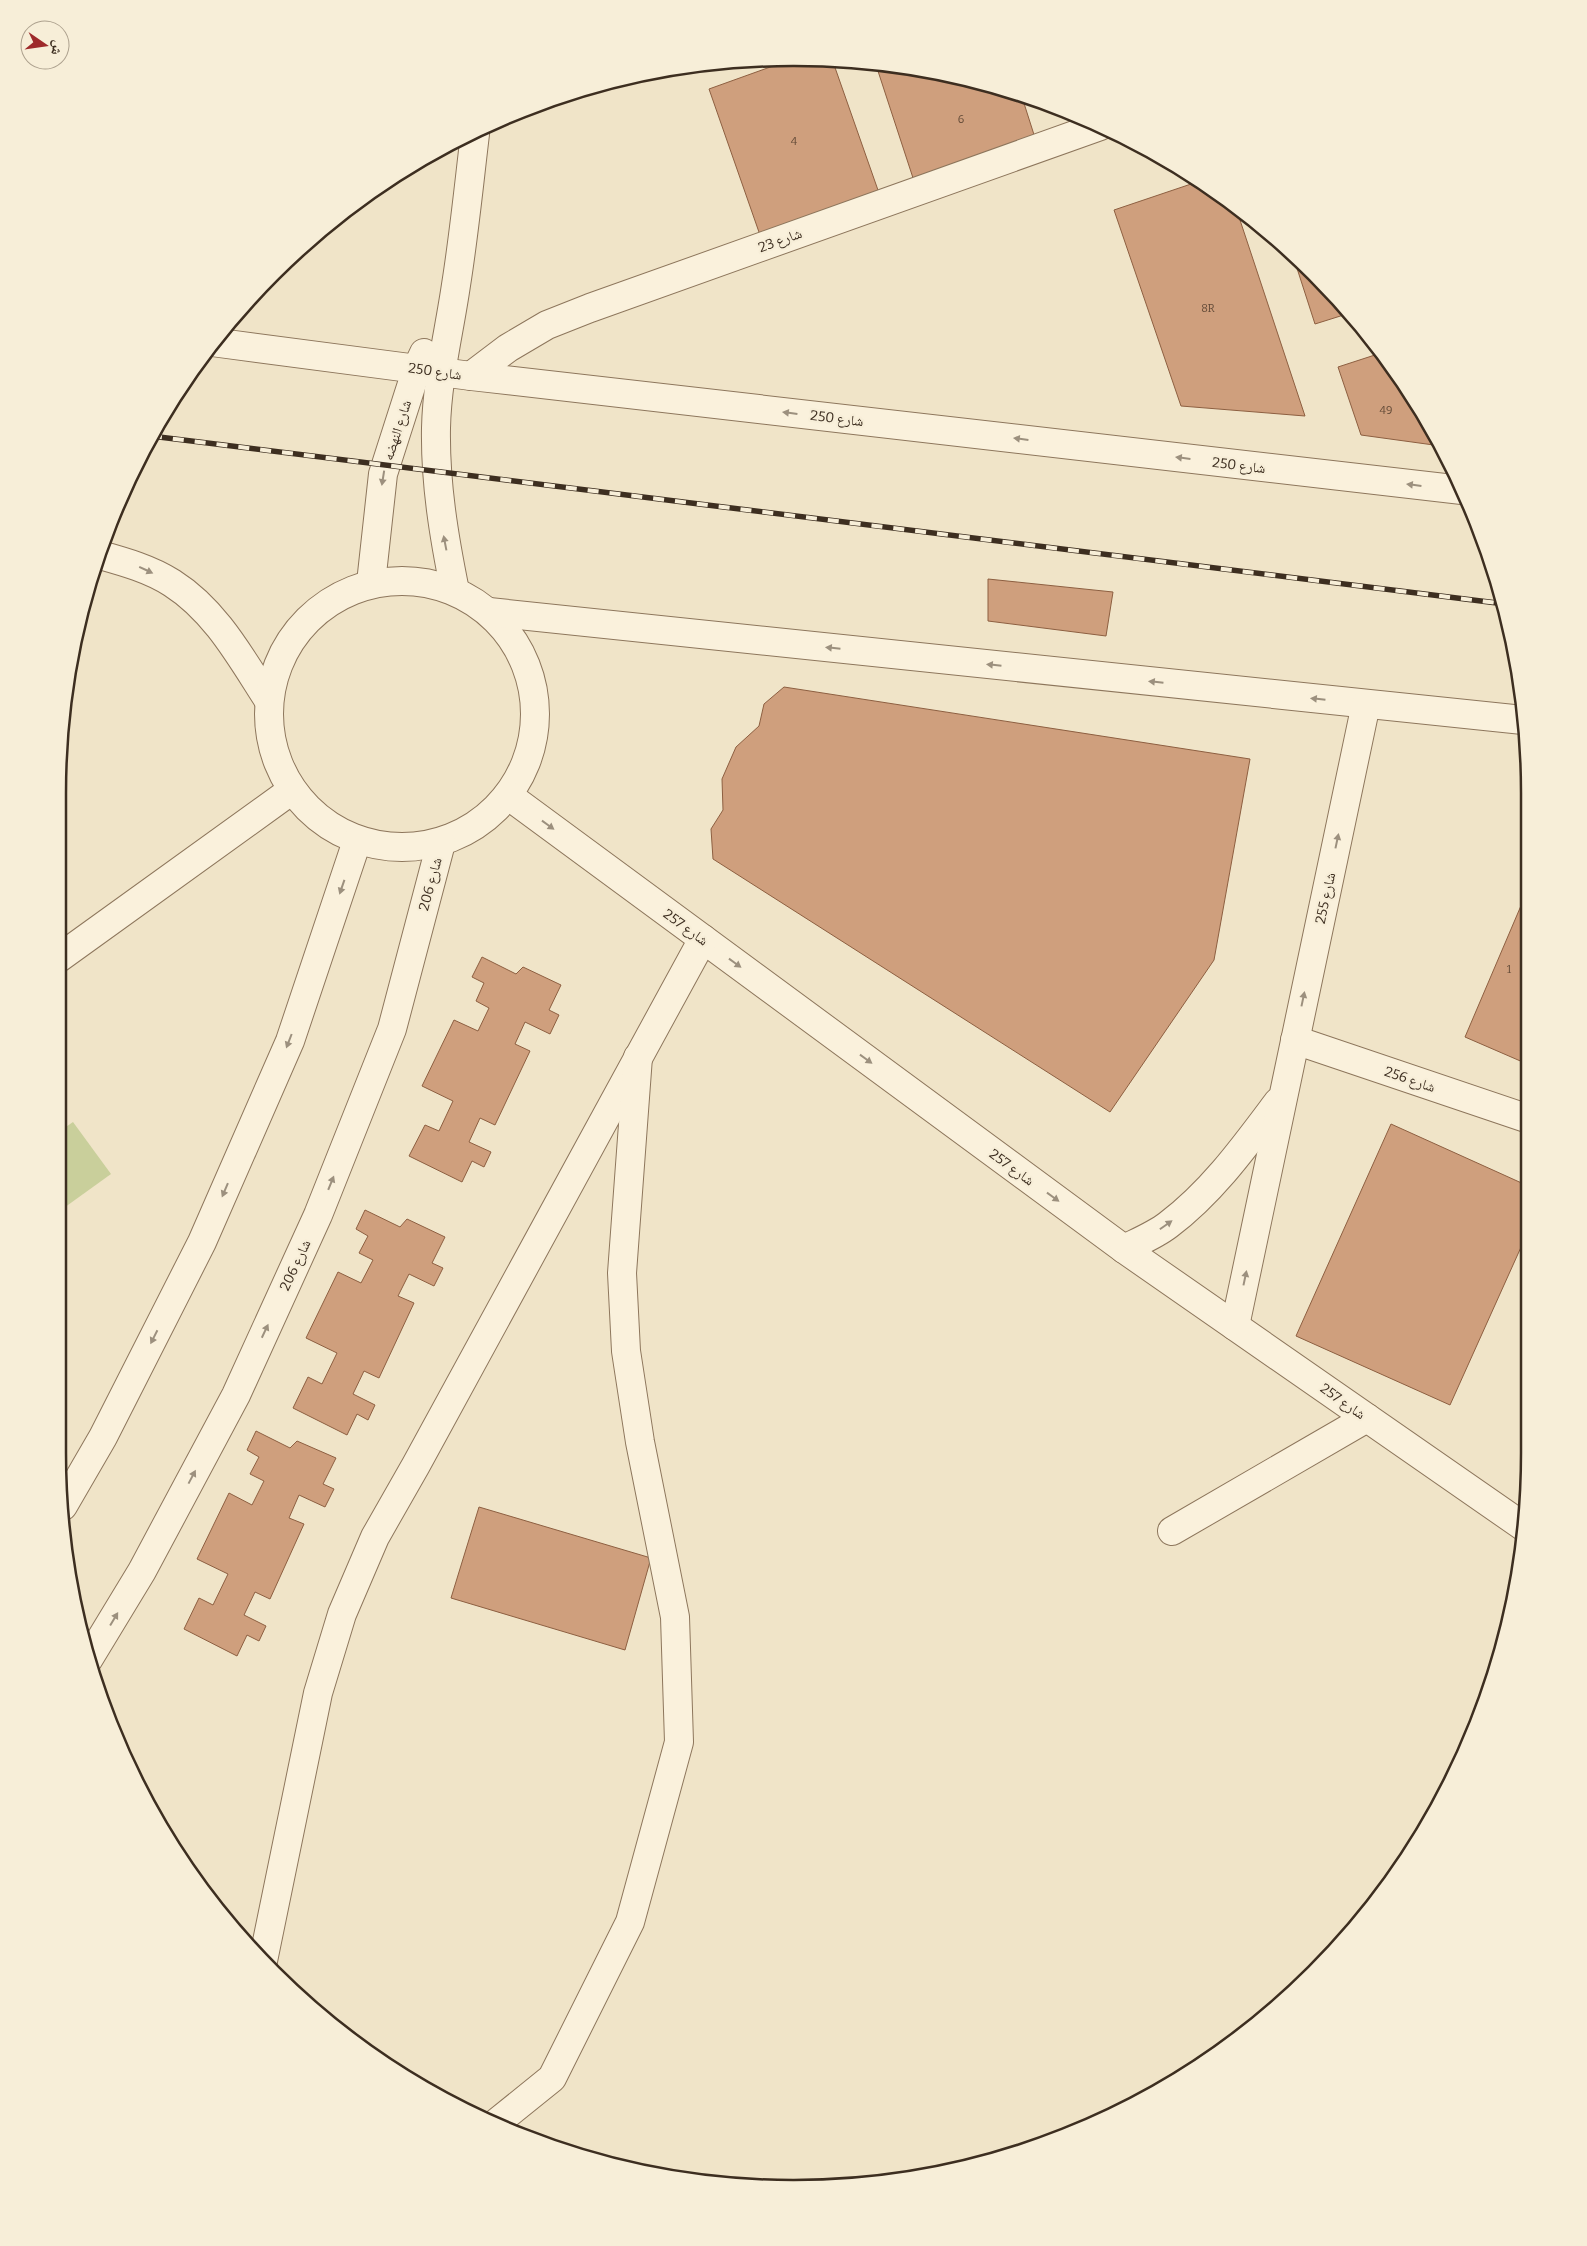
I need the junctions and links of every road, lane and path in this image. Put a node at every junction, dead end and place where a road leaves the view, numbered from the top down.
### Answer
1 (1090, 130) edge
2 (474, 140) edge
3 (223, 343) edge
4 (429, 370) junction
5 (471, 376) junction
6 (1454, 489) edge
7 (106, 557) edge
8 (371, 584) junction
9 (455, 591) junction
10 (489, 612) junction
11 (269, 701) junction
12 (1366, 704) junction
13 (1517, 719) edge
14 (292, 790) junction
15 (509, 796) junction
16 (357, 841) junction
17 (440, 843) junction
18 (703, 939) junction
19 (66, 953) edge
20 (1295, 1040) junction
21 (638, 1057) junction
22 (1284, 1093) junction
23 (1521, 1116) edge
24 (1124, 1249) junction
25 (1235, 1326) junction
26 (1367, 1418) junction
27 (68, 1499) edge
28 (1517, 1522) edge
29 (1172, 1531) dead end
30 (94, 1650) edge
31 (265, 1952) edge
32 (502, 2118) edge

1 - 5 street, شارع 23
2 - 4 street, شارع النهضه
3 - 4 street, شارع 250
4 - 5 street, شارع 250
4 -> 8 street, شارع النهضه
9 -> 4 street, شارع النهضه
6 -> 5 street, شارع 250
7 -> 11 street
8 - 9 street
8 - 11 street
9 - 10 street
12 -> 10 street
10 - 15 street
11 - 14 street
12 - 13 street
20 -> 12 street, شارع 255
14 - 16 street
14 - 19 street
15 - 17 street
15 -> 18 street, شارع 257
16 - 17 street
16 -> 27 street
30 -> 17 street, شارع 206
18 - 21 street
18 -> 24 street, شارع 257
20 - 22 street, شارع 255
20 - 23 street, شارع 256
21 - 31 street
21 - 32 street
24 -> 22 street, شارع 255
25 -> 22 street, شارع 255
24 - 25 street, شارع 257
25 - 26 street, شارع 257
26 - 28 street, شارع 257
26 - 29 street

